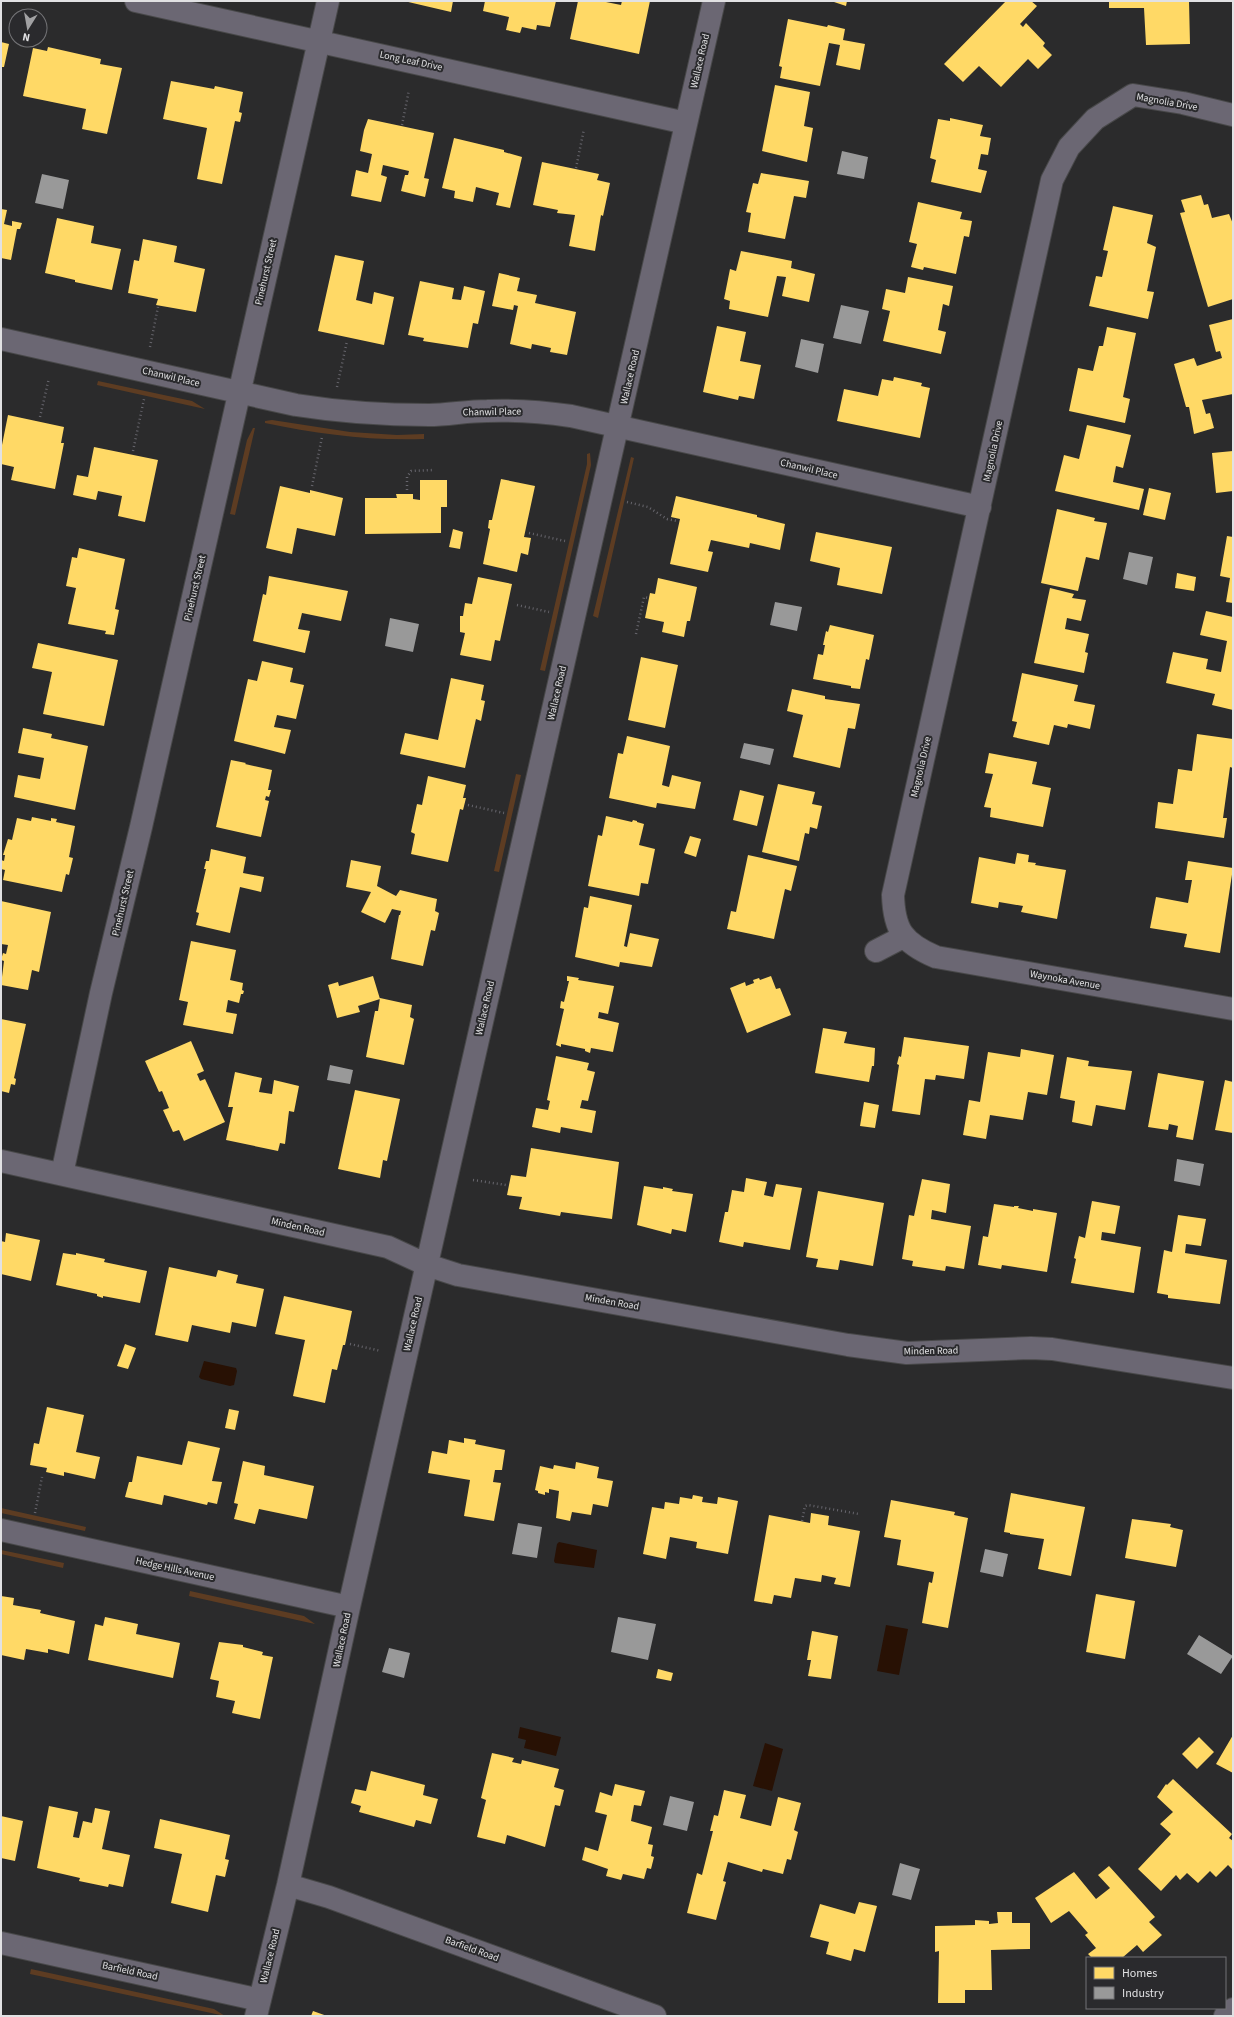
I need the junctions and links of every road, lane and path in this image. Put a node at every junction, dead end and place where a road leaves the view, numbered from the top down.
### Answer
1 (136, 1) edge
2 (328, 1) edge
3 (714, 1) edge
4 (318, 41) junction
5 (409, 90) dead end
6 (1233, 115) edge
7 (686, 123) junction
8 (402, 125) dead end
9 (584, 129) dead end
10 (576, 168) dead end
11 (158, 307) dead end
12 (1, 339) edge
13 (347, 341) dead end
14 (149, 348) dead end
15 (49, 378) dead end
16 (337, 388) dead end
17 (239, 393) junction
18 (144, 399) dead end
19 (40, 417) dead end
20 (619, 425) junction
21 (322, 437) dead end
22 (133, 451) dead end
23 (434, 470) dead end
24 (312, 486) dead end
25 (407, 490) dead end
26 (627, 502) dead end
27 (980, 508) junction
28 (677, 521) dead end
29 (528, 533) dead end
30 (565, 541) dead end
31 (648, 598) dead end
32 (517, 605) dead end
33 (549, 612) dead end
34 (636, 634) dead end
35 (468, 805) dead end
36 (504, 813) dead end
37 (903, 937) junction
38 (876, 951) dead end
39 (1233, 1009) edge
40 (1, 1161) edge
41 (62, 1174) junction
42 (473, 1180) dead end
43 (506, 1185) dead end
44 (427, 1265) junction
45 (350, 1344) dead end
46 (381, 1351) dead end
47 (1233, 1378) edge
48 (42, 1477) dead end
49 (35, 1512) dead end
50 (859, 1514) dead end
51 (802, 1521) dead end
52 (1, 1530) edge
53 (349, 1607) junction
54 (288, 1884) junction
55 (1, 1943) edge
56 (258, 2008) edge
57 (1233, 2008) edge
58 (655, 2016) edge
59 (1225, 2016) edge

1 - 4 street, Long Leaf Drive
2 - 4 street, Pinehurst Street
3 - 7 street, Wallace Road
4 - 7 street, Long Leaf Drive
4 - 17 street, Pinehurst Street
5 - 8 path
6 - 27 street, Magnolia Drive
7 - 20 street, Wallace Road
9 - 10 path
11 - 14 path
12 - 17 street, Chanwil Place
13 - 16 path
15 - 19 path
17 - 20 street, Chanwil Place
17 - 41 street, Pinehurst Street
18 - 22 path
20 - 27 street, Chanwil Place
20 - 44 street, Wallace Road
21 - 24 path
23 - 25 path
26 - 28 path
27 - 37 street, Magnolia Drive
29 - 30 path
31 - 34 path
32 - 33 path
35 - 36 path
37 - 38 street
37 - 39 street, Waynoka Avenue
40 - 41 street, Minden Road
41 - 44 street, Minden Road
42 - 43 path
44 - 47 street, Minden Road
44 - 53 street, Wallace Road
45 - 46 path
48 - 49 path
50 - 51 path
52 - 53 street, Hedge Hills Avenue
53 - 54 street, Wallace Road
54 - 56 street, Wallace Road
54 - 58 street, Barfield Road
55 - 56 street, Barfield Road
57 - 59 street

